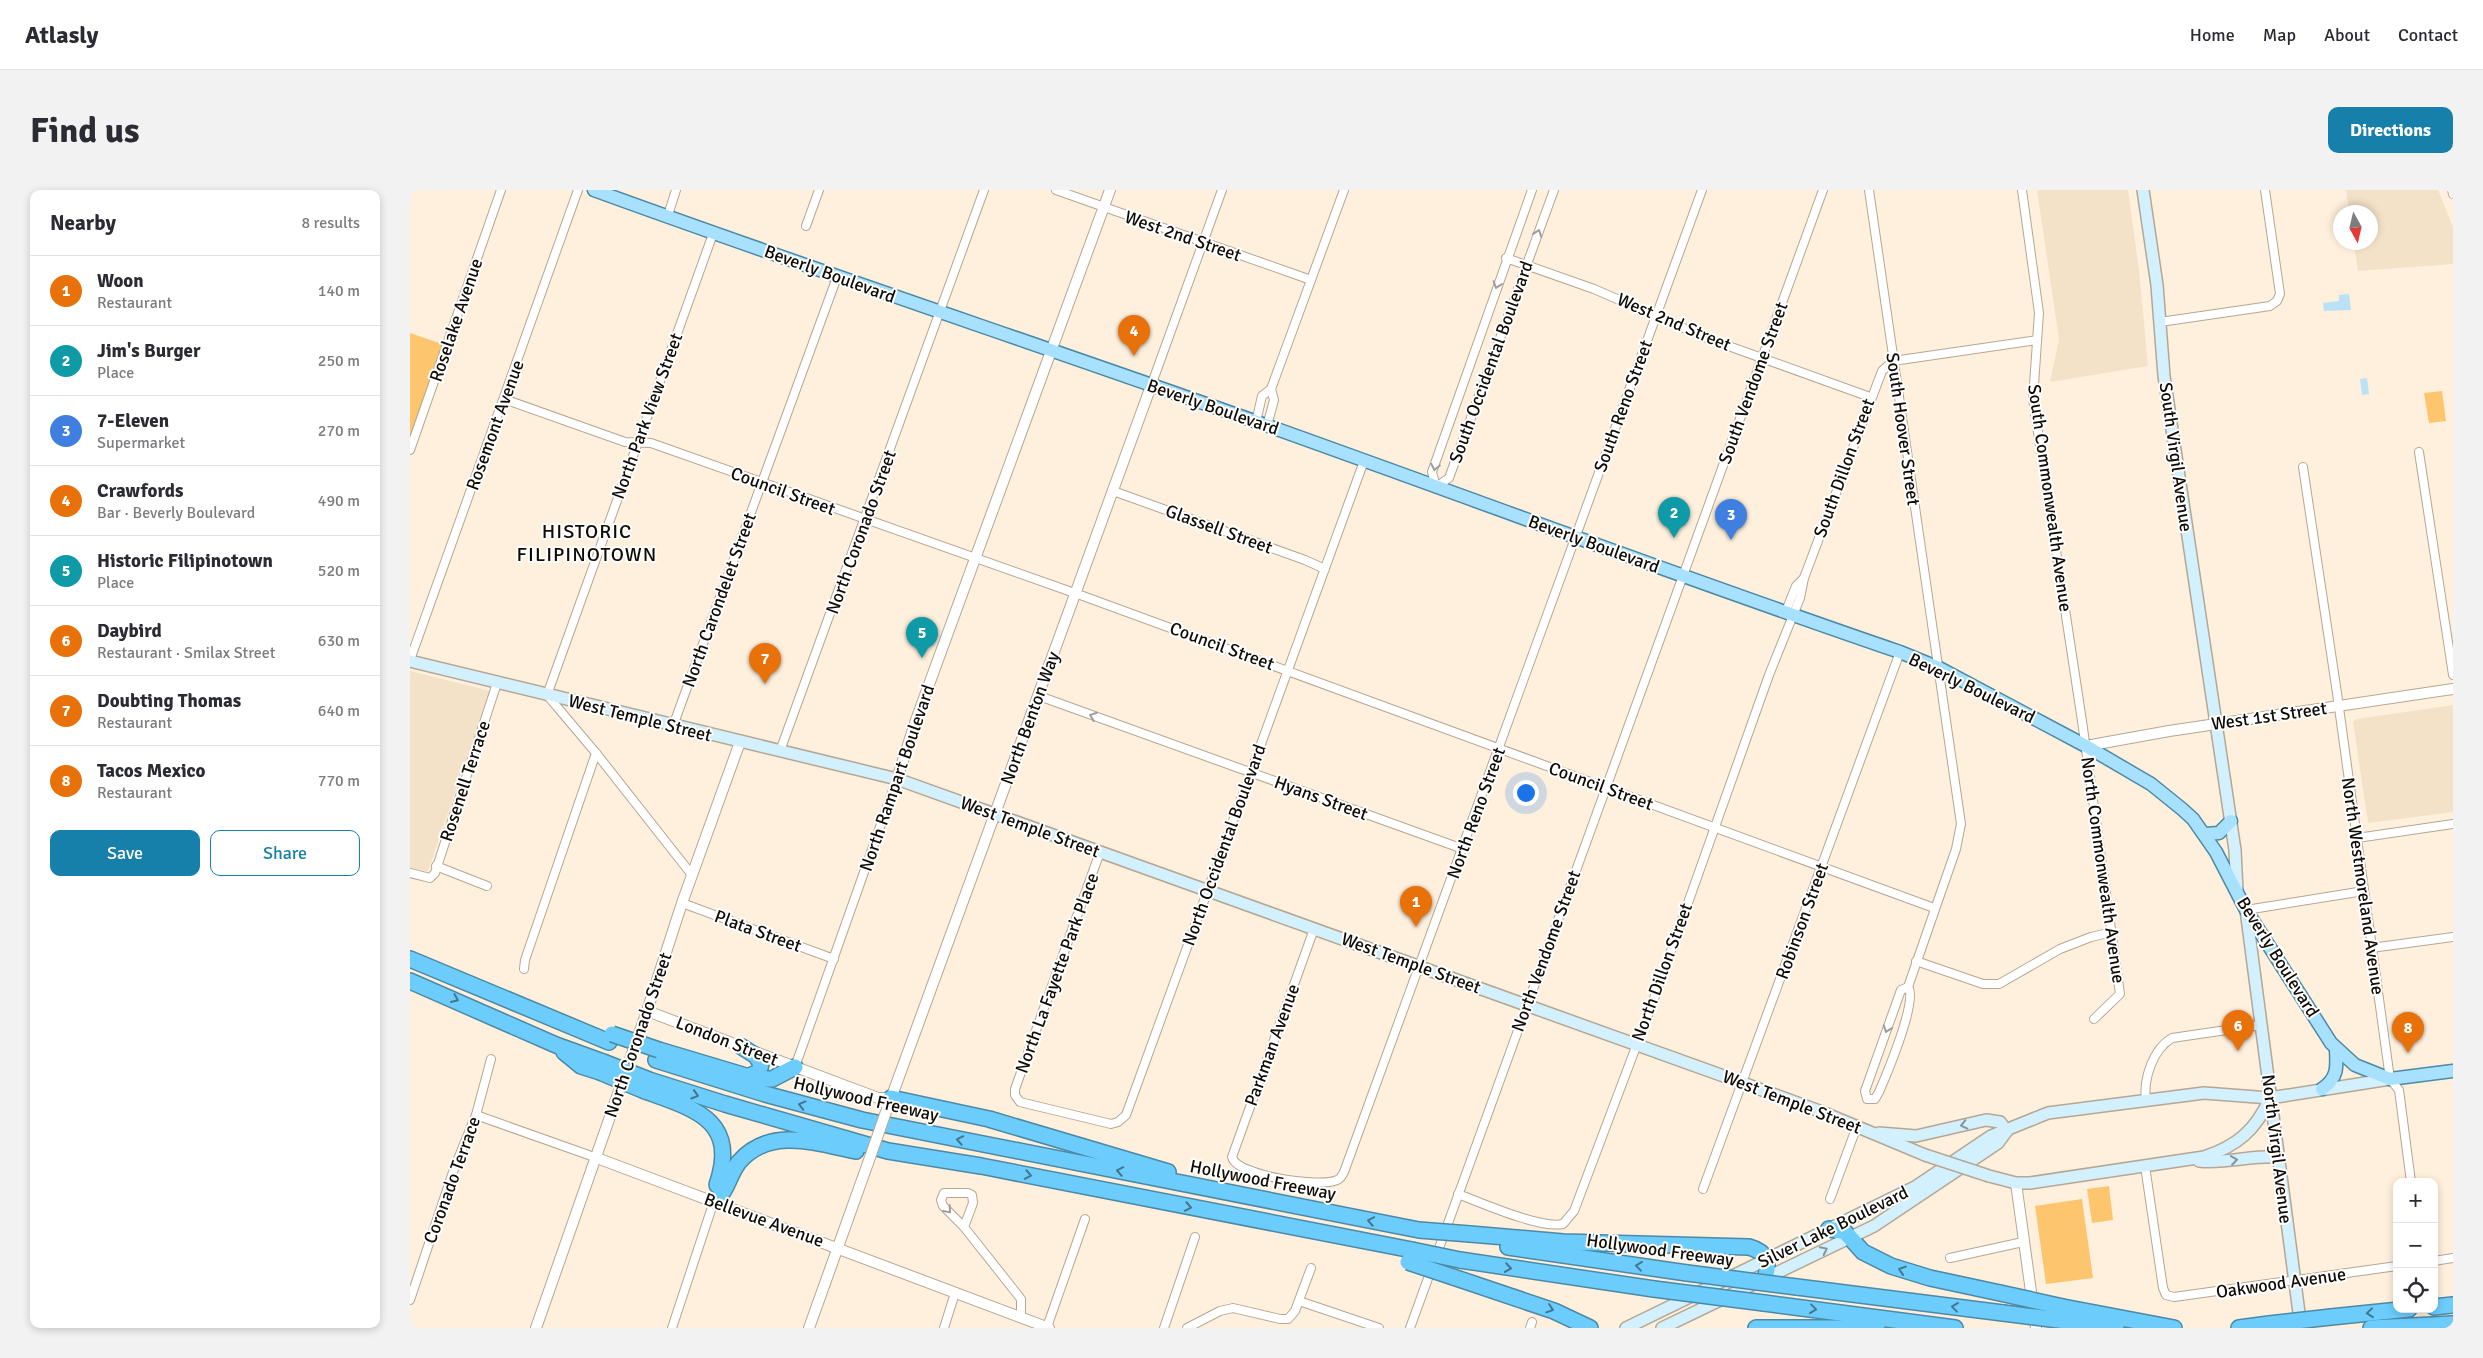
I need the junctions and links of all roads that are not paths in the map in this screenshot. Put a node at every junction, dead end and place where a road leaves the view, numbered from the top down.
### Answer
1 (501, 190) edge
2 (578, 190) edge
3 (594, 190) edge
4 (676, 190) edge
5 (819, 190) edge
6 (984, 190) edge
7 (1056, 190) edge
8 (1110, 190) edge
9 (1222, 190) edge
10 (1344, 190) edge
11 (1532, 190) edge
12 (1554, 190) edge
13 (1702, 190) edge
14 (1824, 190) edge
15 (1869, 190) edge
16 (2022, 190) edge
17 (2143, 190) edge
18 (2265, 190) edge
19 (2452, 190) edge
20 (2453, 194) edge
21 (1103, 208) junction
22 (668, 215) junction
23 (806, 226) dead end
24 (714, 231) junction
25 (1203, 242) junction
26 (1506, 258) junction
27 (1526, 266) junction
28 (837, 277) junction
29 (1311, 280) junction
30 (940, 312) junction
31 (1657, 316) junction
32 (2160, 322) junction
33 (2037, 340) junction
34 (1052, 350) junction
35 (1762, 358) junction
36 (1892, 362) junction
37 (1151, 386) junction
38 (1272, 390) junction
39 (1870, 397) junction
40 (504, 399) junction
41 (1262, 424) junction
42 (638, 442) junction
43 (410, 450) edge
44 (2419, 452) dead end
45 (1364, 461) junction
46 (2303, 467) dead end
47 (762, 483) junction
48 (1436, 487) junction
49 (1113, 491) junction
50 (865, 520) junction
51 (1575, 537) junction
52 (975, 559) junction
53 (1325, 569) junction
54 (1684, 575) junction
55 (1075, 593) junction
56 (1790, 613) junction
57 (1900, 652) junction
58 (410, 661) edge
59 (1939, 668) junction
60 (1288, 670) junction
61 (2453, 675) edge
62 (498, 683) junction
63 (2453, 690) edge
64 (548, 695) junction
65 (1039, 696) junction
66 (2338, 706) junction
67 (2216, 724) junction
68 (673, 726) junction
69 (740, 742) junction
70 (2086, 746) junction
71 (1499, 749) junction
72 (780, 751) junction
73 (596, 753) junction
74 (1250, 773) junction
75 (897, 779) junction
76 (1606, 788) junction
77 (995, 814) junction
78 (2230, 821) junction
79 (2453, 824) edge
80 (1714, 827) junction
81 (2204, 834) junction
82 (2357, 838) junction
83 (1463, 848) junction
84 (1100, 852) junction
85 (436, 866) junction
86 (1822, 866) junction
87 (410, 873) edge
88 (692, 875) junction
89 (488, 886) dead end
90 (2237, 890) junction
91 (1208, 891) junction
92 (2364, 891) junction
93 (682, 903) junction
94 (1934, 908) junction
95 (2246, 910) junction
96 (1314, 929) junction
97 (2112, 932) junction
98 (2453, 937) edge
99 (2371, 948) junction
100 (410, 958) edge
101 (834, 959) junction
102 (1916, 961) junction
103 (1420, 966) junction
104 (524, 969) dead end
105 (410, 981) edge
106 (1908, 987) junction
107 (1527, 1005) junction
108 (647, 1011) junction
109 (2094, 1019) dead end
110 (2261, 1025) junction
111 (1636, 1045) junction
112 (742, 1047) junction
113 (2336, 1050) junction
114 (657, 1055) junction
115 (491, 1059) dead end
116 (795, 1066) junction
117 (2453, 1071) edge
118 (747, 1077) junction
119 (2390, 1079) junction
120 (1743, 1083) junction
121 (647, 1085) junction
122 (2322, 1089) junction
123 (1015, 1095) joint
124 (2270, 1098) junction
125 (2146, 1100) junction
126 (889, 1103) junction
127 (476, 1115) junction
128 (1857, 1126) junction
129 (2007, 1131) junction
130 (1874, 1133) junction
131 (888, 1151) junction
132 (2279, 1157) junction
133 (597, 1158) junction
134 (2190, 1160) junction
135 (1233, 1161) joint
136 (2145, 1166) junction
137 (2410, 1178) edge
138 (2016, 1183) junction
139 (1704, 1189) dead end
140 (1236, 1194) junction
141 (1458, 1194) junction
142 (1830, 1199) dead end
143 (714, 1202) junction
144 (1085, 1219) dead end
145 (964, 1227) junction
146 (1829, 1228) junction
147 (1195, 1237) dead end
148 (1469, 1237) junction
149 (1851, 1237) junction
150 (2023, 1242) junction
151 (837, 1246) junction
152 (1410, 1256) junction
153 (1950, 1258) dead end
154 (2453, 1258) edge
155 (1767, 1259) junction
156 (2438, 1260) edge
157 (2393, 1267) edge
158 (1311, 1268) dead end
159 (1765, 1279) junction
160 (2294, 1281) junction
161 (955, 1292) junction
162 (410, 1300) edge
163 (1300, 1301) junction
164 (2453, 1305) edge
165 (2438, 1307) edge
166 (2393, 1311) edge
167 (2064, 1314) junction
168 (1021, 1317) junction
169 (2453, 1324) edge
170 (536, 1328) edge
171 (672, 1328) edge
172 (809, 1328) edge
173 (944, 1328) edge
174 (1048, 1328) edge
175 (1164, 1328) edge
176 (1188, 1328) edge
177 (1379, 1328) edge
178 (1410, 1328) edge
179 (1590, 1328) edge
180 (1626, 1328) edge
181 (1662, 1328) edge
182 (1756, 1328) edge
183 (1877, 1328) edge
184 (1955, 1328) edge
185 (2036, 1328) edge
186 (2134, 1328) edge
187 (2174, 1328) edge
188 (2239, 1328) edge
189 (2301, 1328) edge
190 (2371, 1328) edge

1 - 43 street, Roselake Avenue
2 - 40 street, Rosemont Avenue
3 - 22 main road, Beverly Boulevard
4 - 22 street
5 - 23 street
6 - 30 street, North Coronado Street
7 - 21 street, West 2nd Street
8 - 21 street, North Rampart Boulevard
9 - 25 street
10 - 29 street
11 - 26 street, South Occidental Boulevard
27 -> 12 street, South Occidental Boulevard
13 - 31 street, South Reno Street
14 - 35 street, South Vendome Street
15 - 36 street, South Hoover Street
16 - 33 street, South Commonwealth Avenue
17 - 32 main road, South Virgil Avenue
18 - 32 street
19 - 20 street
21 - 25 street, West 2nd Street
21 - 34 street, North Rampart Boulevard
22 - 24 main road, Beverly Boulevard
24 - 28 main road, Beverly Boulevard
24 - 42 street, North Park View Street
25 - 29 street, West 2nd Street
25 - 37 street
26 - 27 street, West 2nd Street
26 -> 48 street, South Occidental Boulevard
27 - 31 street, West 2nd Street
27 - 48 street, South Occidental Boulevard
28 - 30 main road, Beverly Boulevard
28 - 47 street, North Carondelet Street
29 - 38 street
30 - 34 main road, Beverly Boulevard
30 - 50 street, North Coronado Street
31 - 35 street, West 2nd Street
31 - 51 street, South Reno Street
32 - 67 main road, South Virgil Avenue
33 - 36 street
33 - 70 street, South Commonwealth Avenue
34 - 37 main road, Beverly Boulevard
34 - 52 street, North Rampart Boulevard
35 - 39 street, West 2nd Street
35 - 54 street, South Vendome Street
36 - 39 street, South Dillon Street
36 - 59 street, South Hoover Street
37 - 41 main road, Beverly Boulevard
37 - 49 street, North Benton Way
38 - 41 street
38 - 41 street
39 - 56 street, South Dillon Street
40 - 42 street, Council Street
40 - 58 street, Rosemont Avenue
41 - 45 main road, Beverly Boulevard
42 - 47 street, Council Street
42 - 64 street, North Park View Street
44 - 61 street
45 - 48 main road, Beverly Boulevard
45 - 53 street, North Occidental Boulevard
46 - 66 street, North Westmoreland Avenue
47 - 50 street, Council Street
47 - 68 street, North Carondelet Street
48 - 51 main road, Beverly Boulevard
49 - 53 street, Glassell Street
49 - 55 street, North Benton Way
50 - 52 street, Council Street
50 - 72 street, North Coronado Street
51 - 54 main road, Beverly Boulevard
51 - 71 street, North Reno Street
52 - 55 street, Council Street
52 - 75 street, North Rampart Boulevard
53 - 60 street, North Occidental Boulevard
54 - 56 main road, Beverly Boulevard
54 - 76 street, North Vendome Street
55 - 60 street, Council Street
55 - 65 street, North Benton Way
56 - 57 main road, Beverly Boulevard
56 - 80 street, North Dillon Street
57 - 59 main road, Beverly Boulevard
57 - 86 street, Robinson Street
58 - 62 main road, West Temple Street
59 - 70 main road, Beverly Boulevard
59 - 94 street, South Hoover Street
60 - 71 street, Council Street
60 - 74 street, North Occidental Boulevard
62 - 64 main road, West Temple Street
62 - 85 street, Rosenell Terrace
63 - 66 street, West 1st Street
64 - 68 main road, West Temple Street
64 - 73 street
74 -> 65 street, Hyans Street
65 - 77 street, North Benton Way
66 - 67 street, West 1st Street
66 - 82 street, North Westmoreland Avenue
67 - 70 street, West 1st Street
67 - 78 main road
68 - 69 main road, West Temple Street
69 - 72 main road, West Temple Street
69 - 88 street, North Coronado Street
70 - 81 main road, Beverly Boulevard
70 - 97 street, North Commonwealth Avenue
71 - 76 street, Council Street
71 - 83 street, North Reno Street
72 - 75 main road, West Temple Street
73 - 88 street
73 - 104 street
74 - 83 street, Hyans Street
74 - 91 street, North Occidental Boulevard
75 - 77 main road, West Temple Street
75 - 101 street, North Rampart Boulevard
76 - 80 street, Council Street
76 - 107 street, North Vendome Street
77 - 84 main road, West Temple Street
77 - 126 street, North Benton Way
78 - 81 main road
78 - 90 main road
79 - 82 street
80 - 86 street, Council Street
80 - 111 street, North Dillon Street
81 - 90 main road, Beverly Boulevard
82 - 92 street, North Westmoreland Avenue
83 - 103 street, North Reno Street
84 - 91 main road, West Temple Street
84 - 123 street, North La Fayette Park Place
85 - 87 street, Rosenell Terrace
85 - 89 street
86 - 94 street, Council Street
86 - 120 street, Robinson Street
88 - 93 street, North Coronado Street
90 - 95 main road, Beverly Boulevard
91 - 96 main road, West Temple Street
91 - 123 street, North Occidental Boulevard
92 - 95 street
92 - 99 street, North Westmoreland Avenue
93 - 101 street, Plata Street
93 - 108 street, North Coronado Street
94 - 102 street, South Hoover Street
95 - 110 main road, North Virgil Avenue
95 - 113 main road, Beverly Boulevard
96 - 103 main road, West Temple Street
96 - 135 street, Parkman Avenue
97 - 102 street
97 - 109 street, North Commonwealth Avenue
98 - 99 street
99 - 119 street, North Westmoreland Avenue
100 - 114 highway, bridge
101 - 116 street, North Rampart Boulevard
102 - 106 street, South Hoover Street
103 - 107 main road, West Temple Street
103 - 135 street, North Reno Street
105 -> 121 highway, bridge
106 -> 106 street
107 - 111 main road, West Temple Street
107 - 141 street, North Vendome Street
108 - 112 street, London Street
108 - 133 street, North Coronado Street
110 - 124 main road, North Virgil Avenue
110 - 125 street
111 - 120 main road, West Temple Street
111 - 141 street, North Dillon Street
112 - 116 street, London Street
112 - 118 highway
113 - 119 main road, Beverly Boulevard
113 - 122 main road
114 - 118 highway
140 -> 114 highway, Hollywood Freeway
115 - 127 street, Coronado Terrace
116 - 118 highway
116 - 126 street, London Street
117 - 119 main road, Beverly Boulevard
119 - 122 main road
119 - 137 street, North Westmoreland Avenue
120 - 128 main road, West Temple Street
120 - 139 street, Robinson Street
121 -> 131 highway
121 - 143 highway
122 - 124 main road
124 - 125 main road, Silver Lake Boulevard
124 - 132 main road, North Virgil Avenue
124 - 134 main road, West Temple Street
125 - 129 main road, Silver Lake Boulevard
126 - 140 highway
126 - 151 street, North Benton Way, bridge
127 - 133 street, Bellevue Avenue
127 - 162 street, Coronado Terrace
128 - 130 main road, West Temple Street
128 - 142 street
129 -> 130 main road
129 - 146 main road, Silver Lake Boulevard
129 - 149 main road, Silver Lake Boulevard
130 - 138 main road, West Temple Street, bridge
131 - 143 highway
131 -> 152 highway
134 -> 132 main road
132 - 160 main road, North Virgil Avenue
133 - 143 street, Bellevue Avenue
133 - 170 street, North Coronado Street
134 - 136 main road, West Temple Street
136 - 138 main road, West Temple Street
136 - 160 street, Oakwood Avenue
138 - 150 street
148 -> 140 highway, Hollywood Freeway, bridge
141 - 178 street, North Vendome Street
143 - 151 street, Bellevue Avenue
143 - 171 street
144 - 174 street
145 -> 145 street
145 - 168 street
146 - 149 highway
146 - 155 main road, Silver Lake Boulevard
147 - 175 street
148 - 155 highway
167 -> 148 highway, Hollywood Freeway, bridge
159 -> 149 main road, Silver Lake Boulevard
167 -> 149 highway, bridge
150 - 153 street
150 - 185 street
151 - 161 street, Bellevue Avenue
151 - 172 street, North Benton Way
152 -> 179 highway, bridge
152 -> 184 highway, bridge
154 - 156 street
155 - 159 highway
155 - 180 main road, Silver Lake Boulevard
157 - 160 street, Oakwood Avenue
158 - 163 street
159 - 181 main road, Silver Lake Boulevard
160 - 189 main road, North Virgil Avenue
161 - 168 street, Bellevue Avenue
161 - 173 street
163 - 176 street
163 - 177 street
164 - 165 highway
166 -> 188 highway, bridge
167 - 186 highway, Hollywood Freeway
167 - 187 highway
168 - 174 street, Bellevue Avenue
169 - 190 highway
182 - 183 highway

